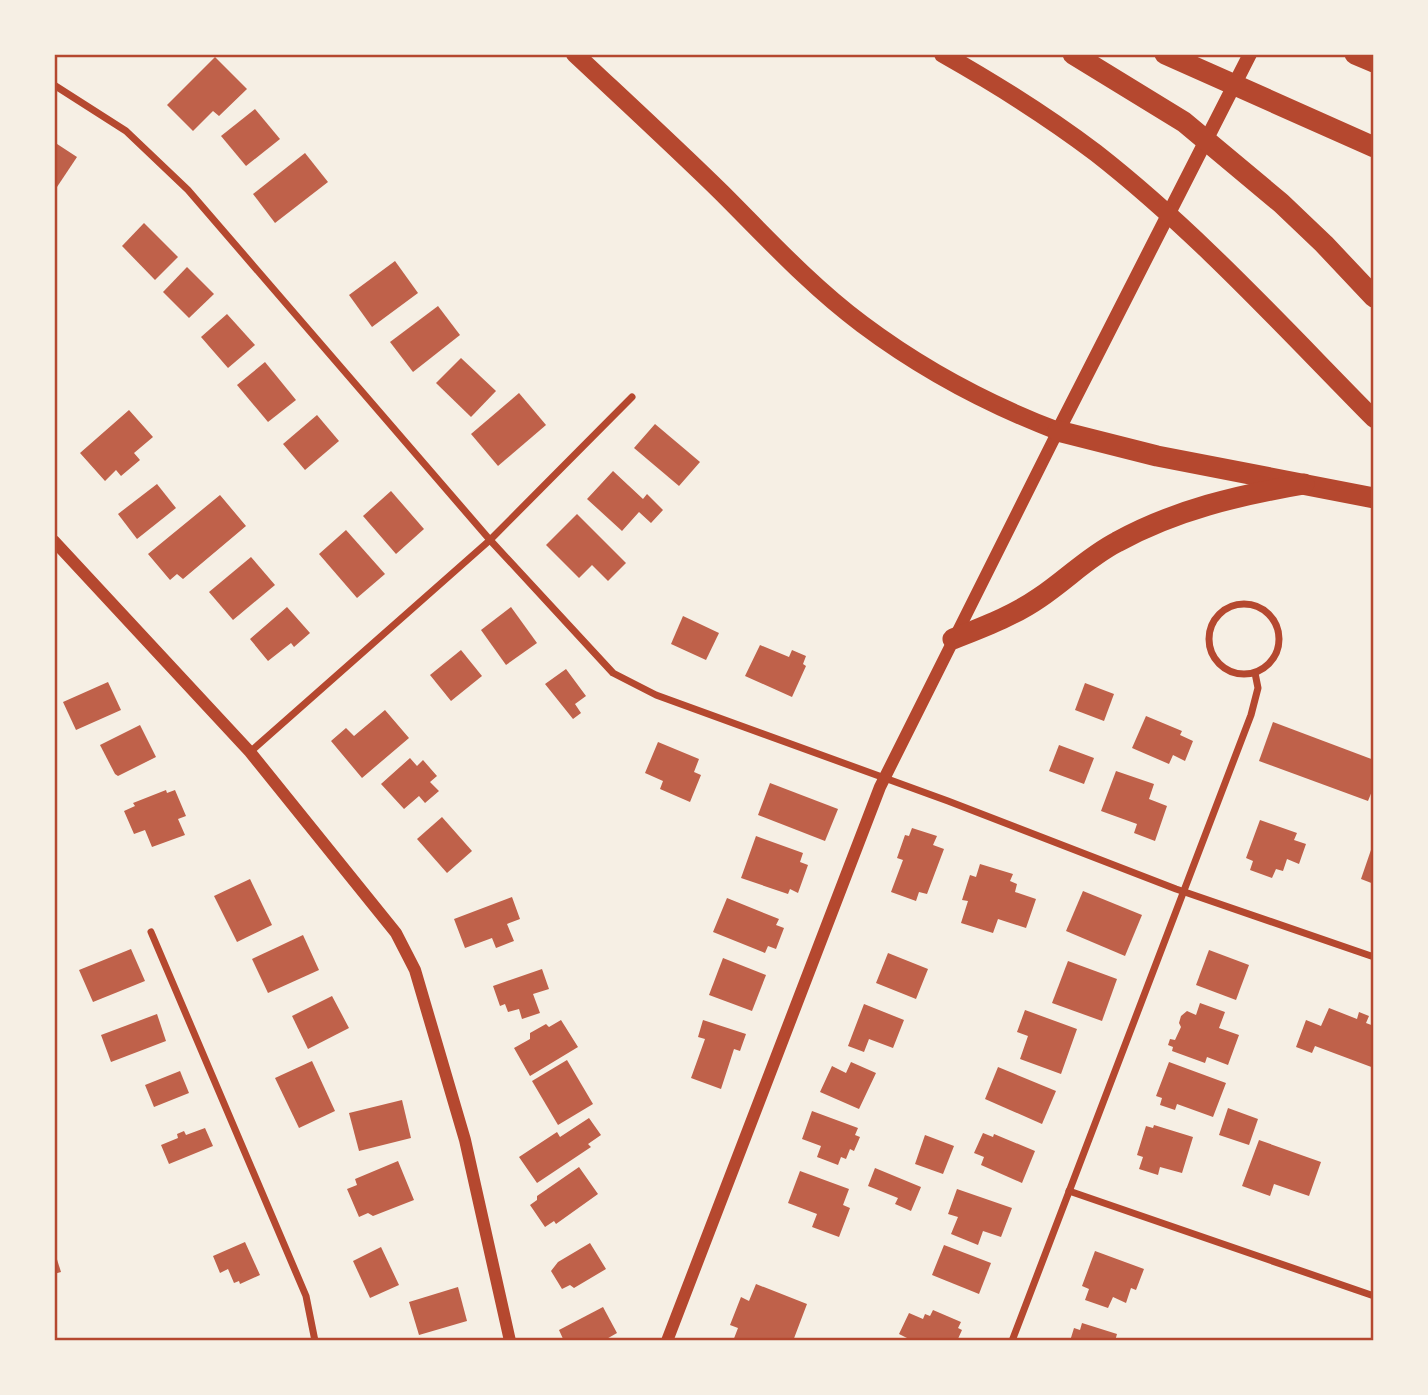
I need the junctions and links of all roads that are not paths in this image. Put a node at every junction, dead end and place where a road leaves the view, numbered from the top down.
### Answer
1 (575, 54) edge
2 (943, 54) edge
3 (1073, 54) edge
4 (1165, 54) edge
5 (1250, 54) edge
6 (1355, 54) edge
7 (1374, 62) edge
8 (54, 85) edge
9 (1374, 148) edge
10 (1374, 297) edge
11 (632, 397) dead end
12 (1374, 419) edge
13 (1058, 431) junction
14 (1304, 484) junction
15 (1372, 498) edge
16 (490, 540) junction
17 (54, 541) edge
18 (953, 639) junction
19 (1255, 673) junction
20 (250, 752) junction
21 (885, 778) junction
22 (1184, 891) junction
23 (150, 932) dead end
24 (1374, 957) edge
25 (1069, 1191) junction
26 (1374, 1296) edge
27 (316, 1341) edge
28 (510, 1341) edge
29 (667, 1341) edge
30 (1012, 1341) edge

1 - 13 main road
2 - 12 main road
3 - 10 highway
4 - 9 highway
5 - 13 main road
6 - 7 highway
8 - 16 street
11 - 16 street
13 - 14 highway
13 - 18 street
14 - 15 highway
14 - 18 highway
16 - 20 street
16 - 21 street
17 - 20 street
18 - 21 street
19 - 19 street
19 - 22 street
20 - 28 street
21 - 22 street
21 - 29 street
22 - 24 street
22 - 25 street
23 - 27 street
25 - 26 street
25 - 30 street

